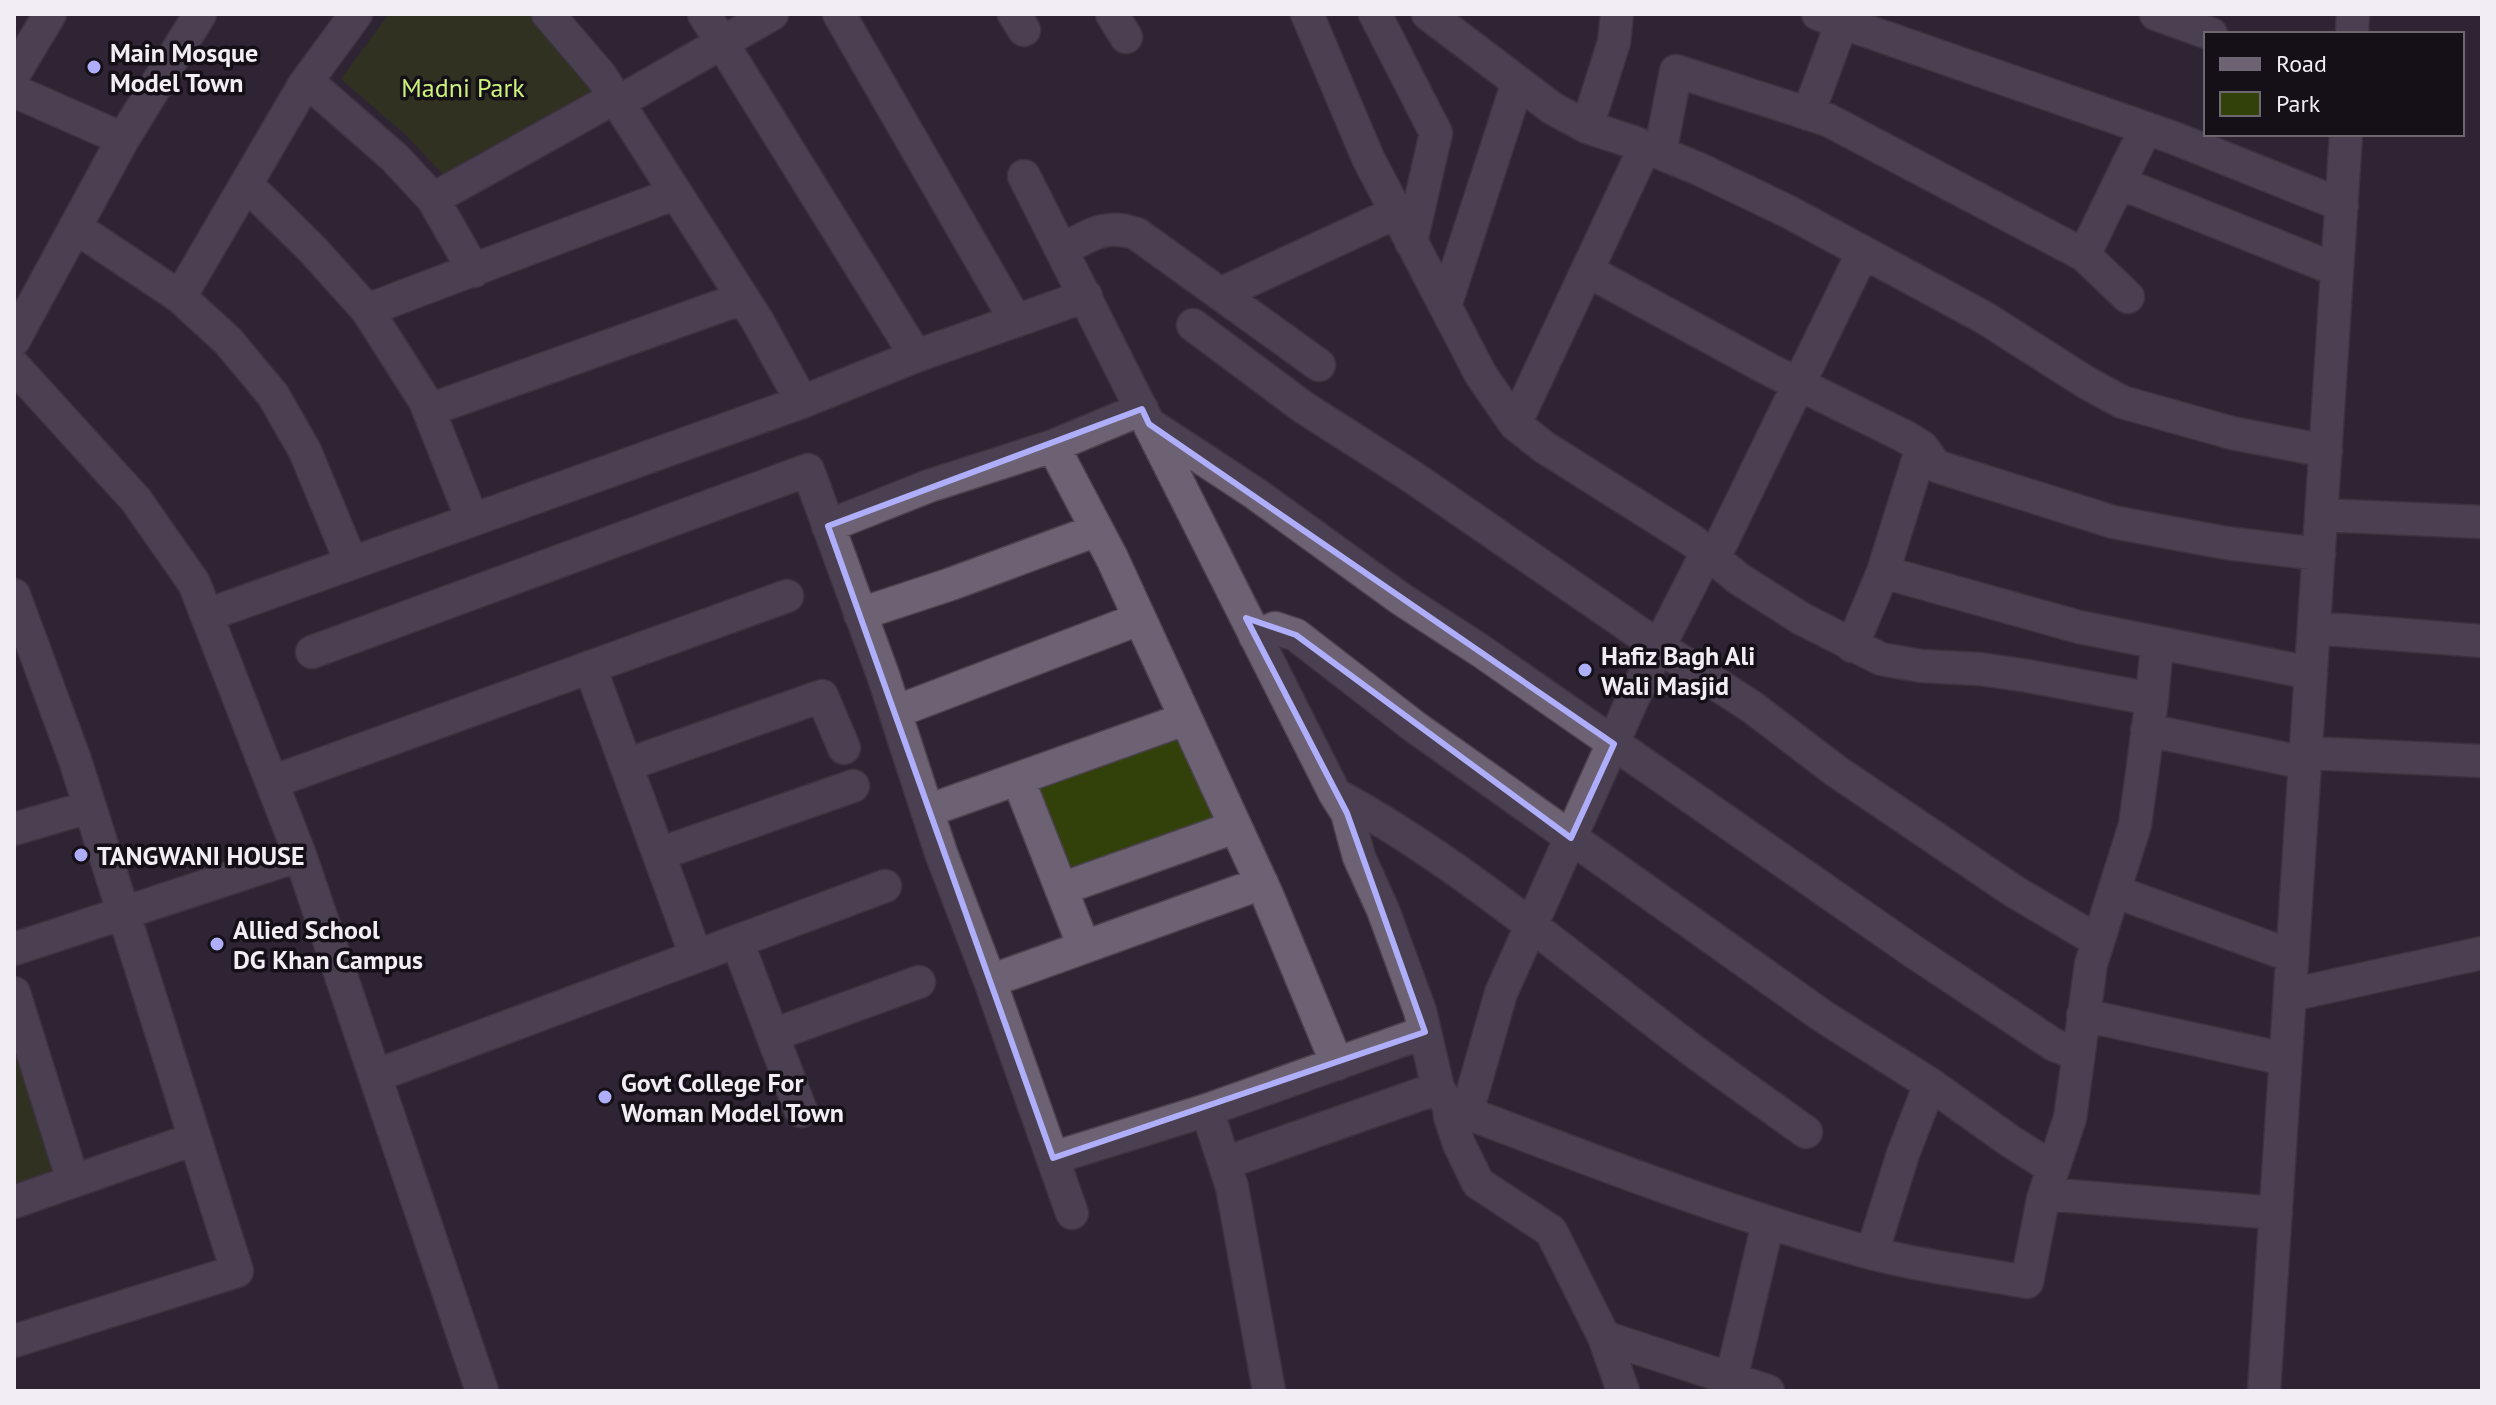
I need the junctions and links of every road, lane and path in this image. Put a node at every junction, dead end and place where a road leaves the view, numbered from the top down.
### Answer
1 (50, 14) edge
2 (200, 14) edge
3 (356, 14) edge
4 (548, 14) edge
5 (704, 14) edge
6 (772, 14) edge
7 (839, 14) edge
8 (1375, 14) edge
9 (1428, 14) edge
10 (1617, 14) edge
11 (2156, 14) edge
12 (1314, 17) edge
13 (1835, 17) edge
14 (2206, 32) edge
15 (722, 43) junction
16 (14, 74) edge
17 (307, 81) junction
18 (1518, 82) junction
19 (14, 91) edge
20 (616, 100) junction
21 (1808, 114) junction
22 (1587, 127) junction
23 (2146, 128) junction
24 (2346, 136) edge
25 (123, 139) junction
26 (1653, 150) junction
27 (1024, 176) dead end
28 (2120, 183) junction
29 (246, 184) junction
30 (676, 193) junction
31 (433, 199) junction
32 (2342, 205) junction
33 (1395, 213) junction
34 (75, 227) junction
35 (1411, 242) junction
36 (1062, 250) junction
37 (1863, 252) junction
38 (2084, 255) junction
39 (2337, 270) junction
40 (474, 271) junction
41 (1588, 271) junction
42 (1220, 294) junction
43 (1086, 296) junction
44 (180, 297) junction
45 (2128, 297) dead end
46 (743, 298) junction
47 (1445, 306) junction
48 (367, 310) junction
49 (1016, 321) junction
50 (1193, 325) dead end
51 (14, 340) edge
52 (916, 356) junction
53 (1319, 365) dead end
54 (14, 366) edge
55 (1800, 384) junction
56 (802, 402) junction
57 (429, 410) junction
58 (1146, 416) junction
59 (1515, 424) junction
60 (1053, 446) junction
61 (1922, 447) junction
62 (2326, 451) junction
63 (2321, 515) junction
64 (472, 519) junction
65 (2482, 522) edge
66 (828, 526) junction
67 (1097, 530) junction
68 (2319, 554) junction
69 (1710, 555) junction
70 (351, 562) junction
71 (1883, 572) junction
72 (14, 595) edge
73 (787, 596) dead end
74 (860, 614) junction
75 (207, 615) junction
76 (1139, 619) junction
77 (2314, 628) junction
78 (1255, 636) junction
79 (2482, 641) edge
80 (2157, 644) junction
81 (1658, 646) junction
82 (1852, 646) junction
83 (312, 652) dead end
84 (590, 667) junction
85 (2311, 673) junction
86 (895, 712) junction
87 (2150, 715) junction
88 (1185, 719) junction
89 (1614, 744) junction
90 (844, 748) dead end
91 (2305, 758) junction
92 (2482, 761) edge
93 (626, 765) junction
94 (1018, 779) junction
95 (272, 782) junction
96 (853, 786) dead end
97 (1335, 794) junction
98 (89, 807) junction
99 (927, 811) junction
100 (1235, 827) junction
101 (14, 829) edge
102 (1571, 838) junction
103 (659, 854) junction
104 (300, 855) junction
105 (1262, 883) junction
106 (885, 886) dead end
107 (1061, 889) junction
108 (2114, 891) junction
109 (122, 914) junction
110 (1532, 926) junction
111 (737, 941) junction
112 (2098, 941) junction
113 (1084, 947) junction
114 (14, 949) edge
115 (2482, 953) edge
116 (696, 956) junction
117 (2292, 956) junction
118 (990, 981) junction
119 (919, 982) dead end
120 (14, 993) edge
121 (2290, 995) junction
122 (2083, 1015) junction
123 (1425, 1032) junction
124 (773, 1035) junction
125 (2078, 1054) junction
126 (2285, 1059) junction
127 (1337, 1064) junction
128 (375, 1076) junction
129 (1930, 1084) junction
130 (1451, 1102) junction
131 (1207, 1110) junction
132 (801, 1111) dead end
133 (1806, 1132) dead end
134 (194, 1139) junction
135 (1053, 1158) junction
136 (1225, 1163) junction
137 (73, 1181) junction
138 (2049, 1181) junction
139 (14, 1202) edge
140 (1072, 1213) dead end
141 (2276, 1213) junction
142 (1768, 1223) junction
143 (1872, 1253) junction
144 (1604, 1337) junction
145 (14, 1341) edge
146 (1731, 1380) junction
147 (482, 1391) edge
148 (1269, 1391) edge
149 (1623, 1391) edge
150 (1768, 1391) edge
151 (2264, 1391) edge

1 - 16 street
2 - 25 street
3 - 17 street
4 - 20 street
5 - 15 street
6 - 15 street
7 - 49 street
8 - 35 street
9 - 18 street
10 - 22 street
11 - 14 street
12 - 33 street
13 - 21 street
13 - 23 street
15 - 20 street
15 - 52 street
17 - 29 street
17 - 31 street
18 - 22 street
18 - 47 street
19 - 25 street
20 - 30 street
20 - 31 street
21 - 26 street
21 - 38 street
22 - 26 street
23 - 28 street
23 - 32 street
24 - 32 street
25 - 34 street
26 - 37 street
26 - 41 street
27 - 36 street
28 - 38 street
28 - 39 street
29 - 44 street
29 - 48 street
30 - 40 street
30 - 46 street
31 - 40 street
32 - 39 street
33 - 35 street
33 - 42 street
34 - 44 street
34 - 51 street
35 - 47 street
36 - 42 street
36 - 43 street
37 - 55 street
37 - 62 street
38 - 45 street
39 - 62 street
40 - 48 street
41 - 55 street
41 - 59 street
42 - 53 street
43 - 49 street
43 - 58 street
44 - 70 street
46 - 56 street
46 - 57 street
47 - 59 street
48 - 57 street
49 - 52 street
50 - 81 street
52 - 56 street
54 - 75 street
55 - 61 street
55 - 69 street
56 - 64 street
57 - 64 street
58 - 60 street
58 - 78 street
58 - 89 street
59 - 69 street
60 - 66 street
60 - 67 street
61 - 68 street
61 - 71 street
62 - 63 street
63 - 65 street
63 - 68 street
64 - 70 street
66 - 74 street
66 - 83 street
67 - 74 street
67 - 76 street
68 - 77 street
69 - 81 street
69 - 82 street
70 - 75 street
71 - 80 street
71 - 82 street
72 - 98 street
73 - 84 street
74 - 86 street
75 - 95 street
76 - 86 street
76 - 88 street
77 - 79 street
77 - 85 street
78 - 97 street
78 - 102 street
80 - 85 street
80 - 87 street
81 - 89 street
81 - 112 street
82 - 87 street
84 - 93 street
84 - 95 street
85 - 91 street
86 - 99 street
87 - 91 street
87 - 108 street
88 - 94 street
88 - 100 street
89 - 102 street
89 - 125 street
90 - 93 street
91 - 92 street
91 - 117 street
93 - 103 street
94 - 99 street
94 - 107 street
95 - 104 street
96 - 103 street
97 - 110 street
97 - 123 street
98 - 101 street
98 - 109 street
99 - 118 street
100 - 105 street
100 - 107 street
102 - 110 street
102 - 129 street
103 - 116 street
104 - 109 street
104 - 128 street
105 - 113 street
105 - 127 street
106 - 111 street
107 - 113 street
108 - 112 street
108 - 117 street
109 - 114 street
109 - 134 street
110 - 130 street
110 - 133 street
111 - 116 street
111 - 124 street
112 - 122 street
113 - 118 street
115 - 121 street
116 - 128 street
117 - 121 street
118 - 135 street
119 - 124 street
120 - 137 street
121 - 126 street
122 - 125 street
122 - 126 street
123 - 127 street
123 - 130 street
124 - 132 street
125 - 138 street
126 - 141 street
127 - 131 street
128 - 147 street
129 - 138 street
129 - 143 street
130 - 136 street
130 - 142 street
130 - 144 street
131 - 135 street
131 - 136 street
134 - 137 street
134 - 145 street
135 - 140 street
136 - 148 street
137 - 139 street
138 - 141 street
138 - 143 street
141 - 151 street
142 - 143 street
142 - 146 street
144 - 146 street
144 - 149 street
146 - 150 street

